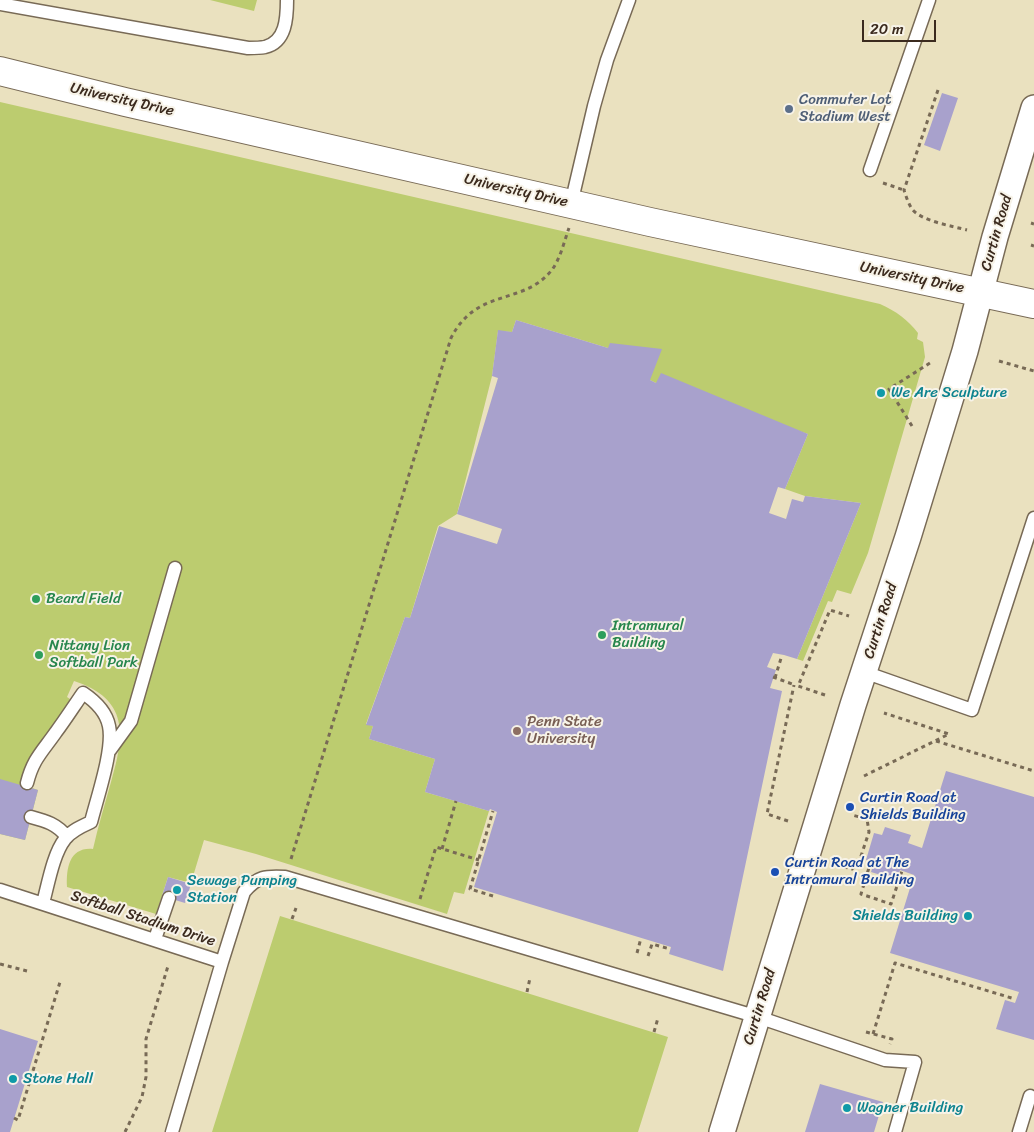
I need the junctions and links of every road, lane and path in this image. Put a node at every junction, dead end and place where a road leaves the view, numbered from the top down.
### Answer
1 (288, 0) edge
2 (629, 0) edge
3 (929, 0) edge
4 (0, 4) edge
5 (14, 78) edge
6 (938, 90) dead end
7 (1034, 108) edge
8 (870, 170) dead end
9 (881, 182) dead end
10 (904, 190) junction
11 (570, 216) junction
12 (967, 230) dead end
13 (980, 293) junction
14 (1034, 304) edge
15 (999, 361) dead end
16 (930, 362) dead end
17 (1034, 371) edge
18 (912, 426) dead end
19 (1034, 518) edge
20 (176, 568) dead end
21 (849, 616) dead end
22 (782, 654) dead end
23 (864, 672) junction
24 (794, 685) junction
25 (798, 686) junction
26 (826, 695) dead end
27 (884, 713) dead end
28 (936, 741) junction
29 (108, 752) junction
30 (1034, 772) edge
31 (864, 776) dead end
32 (27, 783) dead end
33 (456, 801) dead end
34 (493, 810) dead end
35 (852, 815) dead end
36 (31, 817) dead end
37 (788, 821) dead end
38 (68, 837) junction
39 (865, 845) junction
40 (870, 846) dead end
41 (442, 849) junction
42 (479, 860) junction
43 (871, 862) dead end
44 (836, 865) dead end
45 (902, 871) dead end
46 (285, 877) junction
47 (0, 890) edge
48 (493, 896) dead end
49 (169, 898) dead end
50 (44, 903) junction
51 (296, 908) dead end
52 (415, 915) junction
53 (292, 920) dead end
54 (641, 938) dead end
55 (155, 939) junction
56 (670, 950) dead end
57 (637, 953) dead end
58 (648, 956) dead end
59 (222, 962) junction
60 (0, 964) edge
61 (168, 966) dead end
62 (27, 971) dead end
63 (530, 978) dead end
64 (60, 982) dead end
65 (527, 992) dead end
66 (1015, 999) dead end
67 (758, 1017) junction
68 (658, 1018) dead end
69 (654, 1032) dead end
70 (873, 1034) dead end
71 (1030, 1096) dead end
72 (14, 1118) dead end
73 (125, 1132) edge
74 (172, 1132) edge
75 (722, 1132) edge
76 (895, 1132) edge
77 (1019, 1132) edge

1 - 4 lane
2 - 11 lane
3 - 8 lane
5 - 11 main road, University Drive
6 - 10 path
7 - 13 street, Curtin Road
9 - 10 path
10 - 12 path
11 - 13 main road, University Drive
11 - 46 path
13 - 14 main road, University Drive
13 - 23 street, Curtin Road
15 - 17 path
16 - 18 path
19 - 23 lane
20 - 29 lane
21 - 25 path
22 - 24 path
23 - 67 street, Curtin Road
24 - 25 path
24 - 37 path
25 - 26 path
27 - 28 path
28 - 30 path
28 - 31 path
29 - 32 lane
29 - 38 lane
33 - 41 path
34 - 42 path
35 - 39 path
36 - 38 lane
38 - 50 lane
39 - 40 path
39 - 44 path
41 - 42 path
41 - 52 path
42 - 48 path
43 - 45 path
46 - 52 lane
46 - 59 lane
47 - 50 lane, Softball Stadium Drive
49 - 55 lane
50 - 55 lane, Softball Stadium Drive
51 - 53 path
52 - 67 lane
54 - 57 path
55 - 59 lane, Softball Stadium Drive
56 - 58 path
59 - 74 lane, Softball Stadium Drive
60 - 62 path
61 - 73 path
63 - 65 path
64 - 72 path
66 - 70 path
67 - 75 street, Curtin Road
67 - 76 lane
68 - 69 path
71 - 77 lane

